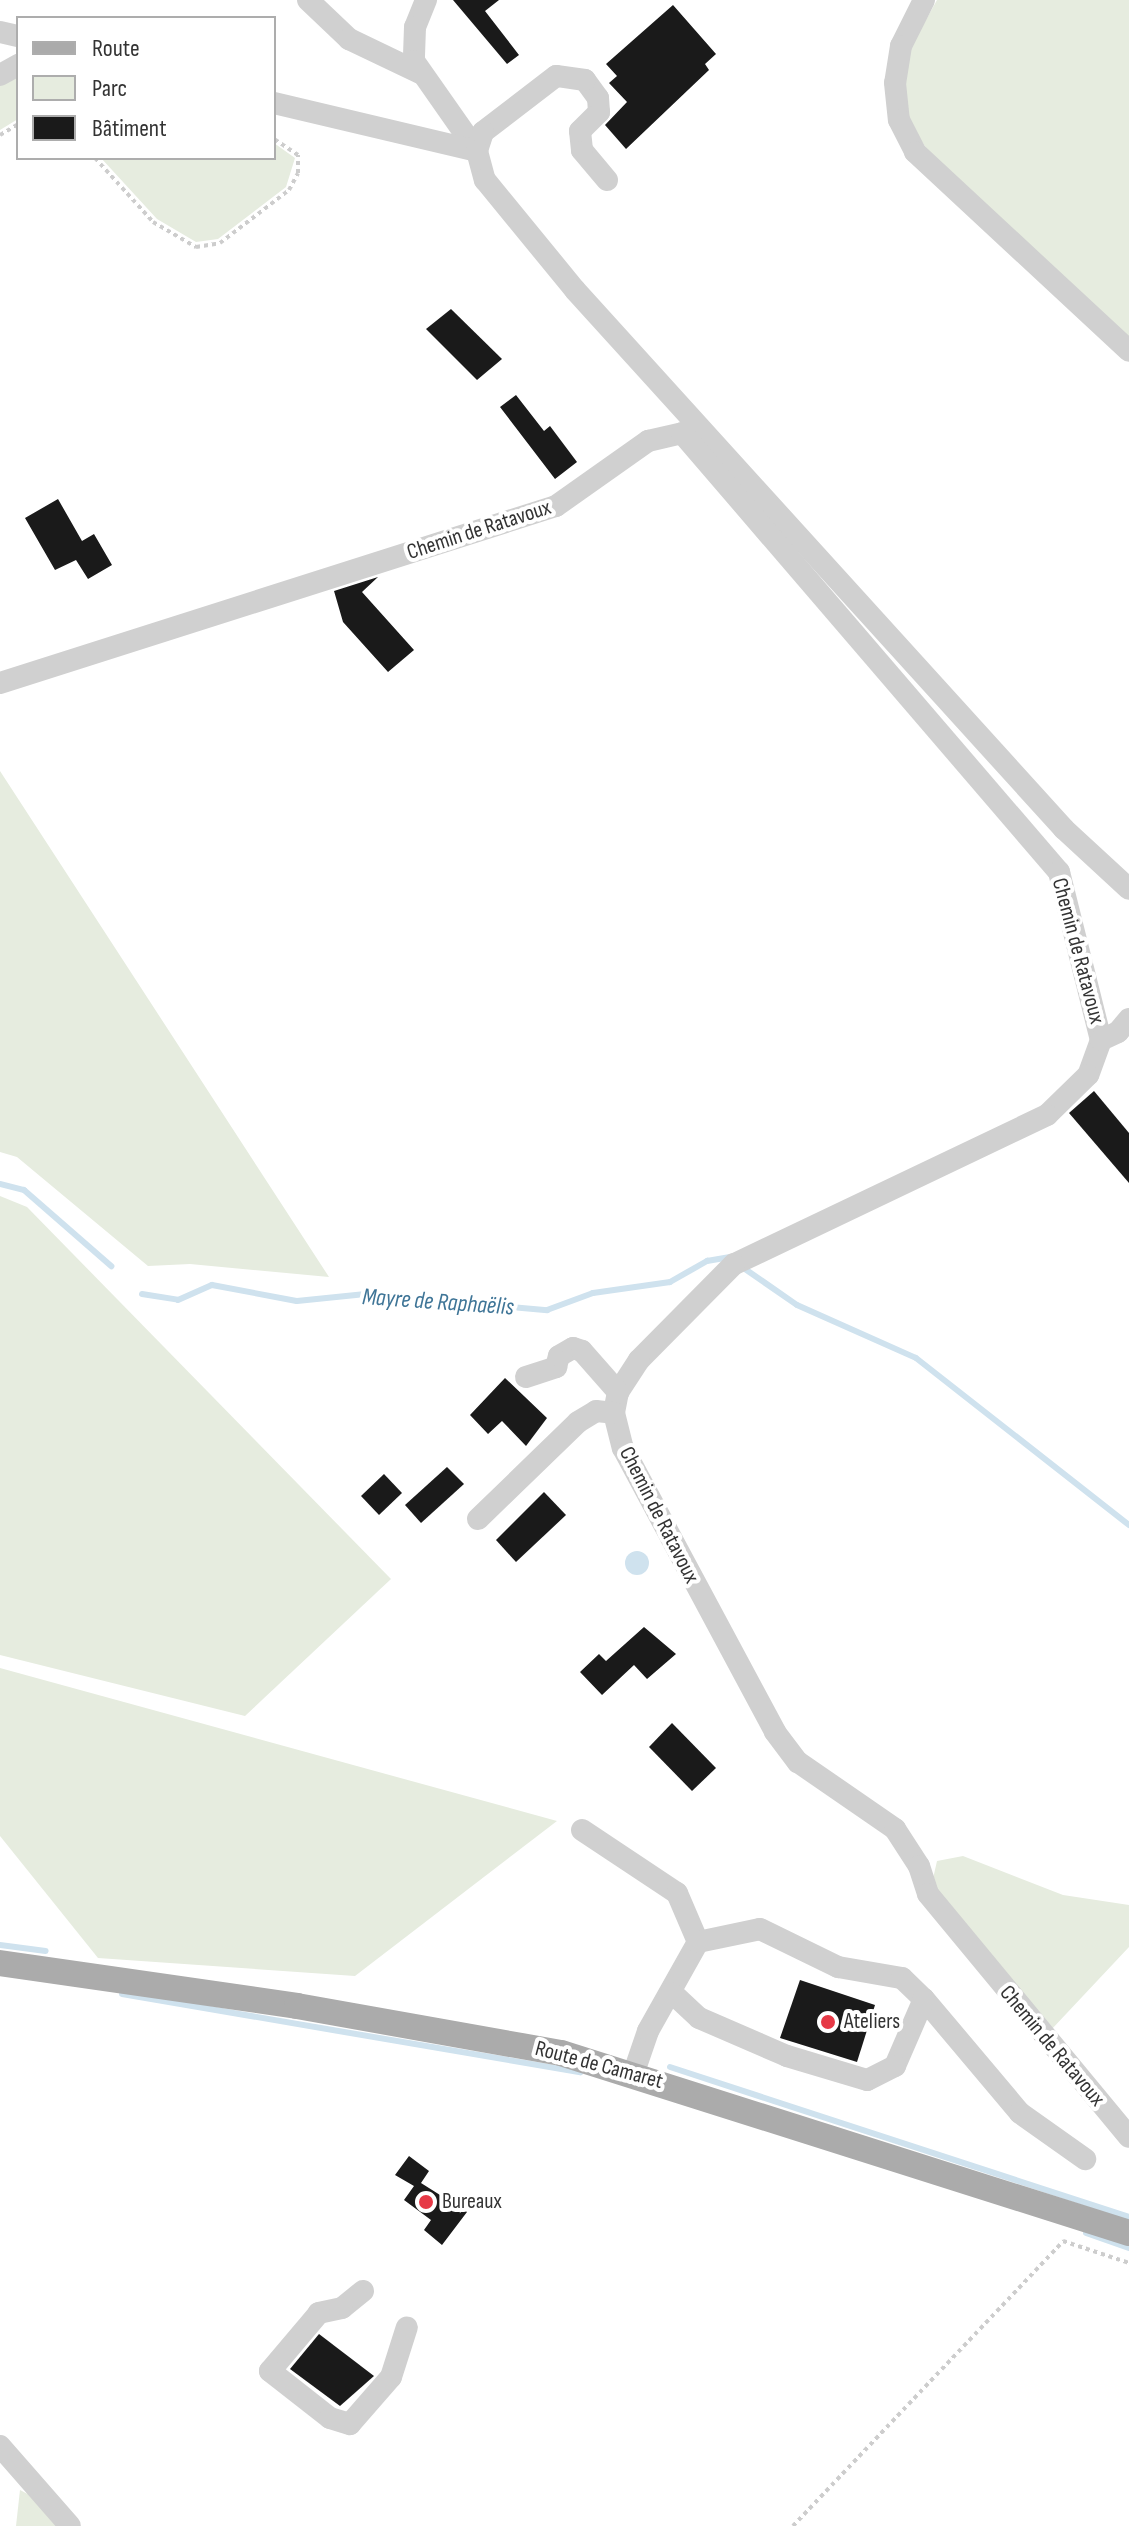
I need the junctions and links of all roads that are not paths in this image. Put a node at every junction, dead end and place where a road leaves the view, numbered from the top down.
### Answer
1 (308, 0) edge
2 (426, 0) edge
3 (924, 0) edge
4 (420, 73) junction
5 (276, 103) edge
6 (477, 151) junction
7 (607, 180) dead end
8 (1129, 351) edge
9 (0, 683) edge
10 (1129, 889) edge
11 (1129, 1019) edge
12 (1101, 1040) junction
13 (526, 1377) dead end
14 (616, 1402) junction
15 (478, 1519) dead end
16 (582, 1830) dead end
17 (698, 1942) junction
18 (0, 1963) edge
19 (672, 1993) junction
20 (924, 1999) junction
21 (634, 2072) junction
22 (1129, 2137) edge
23 (1085, 2159) dead end
24 (1129, 2233) edge
25 (363, 2291) dead end
26 (407, 2327) dead end
27 (0, 2446) edge
28 (70, 2526) edge

1 - 4 street
2 - 4 street
3 - 8 street
4 - 6 street
5 - 6 street
6 - 7 street
6 - 10 street
9 - 12 street, Chemin de Ratavoux
11 - 12 street
12 - 14 street, Chemin de Ratavoux
13 - 14 street
14 - 15 street
14 - 22 street, Chemin de Ratavoux
16 - 17 street
17 - 19 street
17 - 20 street
18 - 21 main road, Route de Camaret
19 - 20 street
19 - 21 street
20 - 23 street
21 - 24 main road, Route de Camaret
25 - 26 street
27 - 28 street

